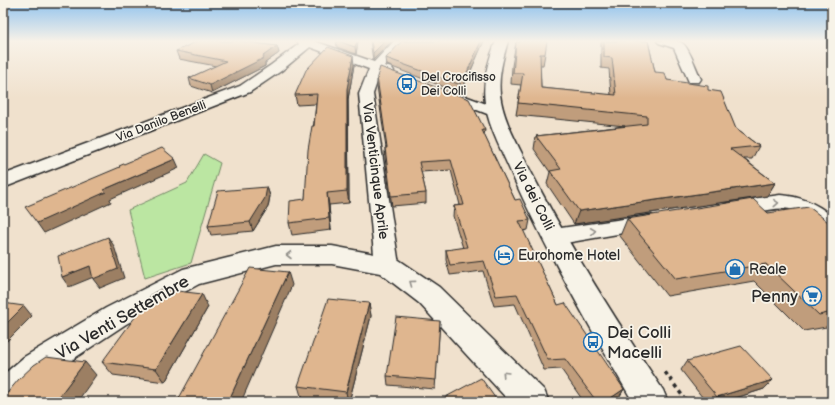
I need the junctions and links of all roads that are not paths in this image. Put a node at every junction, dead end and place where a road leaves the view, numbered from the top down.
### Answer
1 (285, 60) edge
2 (356, 60) edge
3 (383, 60) edge
4 (495, 60) edge
5 (686, 60) edge
6 (376, 67) junction
7 (399, 76) edge
8 (694, 79) dead end
9 (435, 89) edge
10 (495, 112) junction
11 (3, 182) edge
12 (717, 211) edge
13 (671, 219) edge
14 (832, 227) edge
15 (554, 236) junction
16 (388, 265) junction
17 (3, 397) edge
18 (532, 402) edge
19 (652, 402) edge

1 - 11 street, Via Danilo Benelli
2 - 6 street
3 - 6 street, Via Venticinque Aprile
4 - 10 street, Via dei Colli
5 - 8 street
6 - 7 street
6 - 16 street, Via Venticinque Aprile
9 - 10 street
10 - 15 street, Via dei Colli
12 -> 14 street
15 -> 13 street
15 - 19 street, Via dei Colli
16 -> 17 street, Via Venti Settembre
18 -> 16 street, Via Venti Settembre

